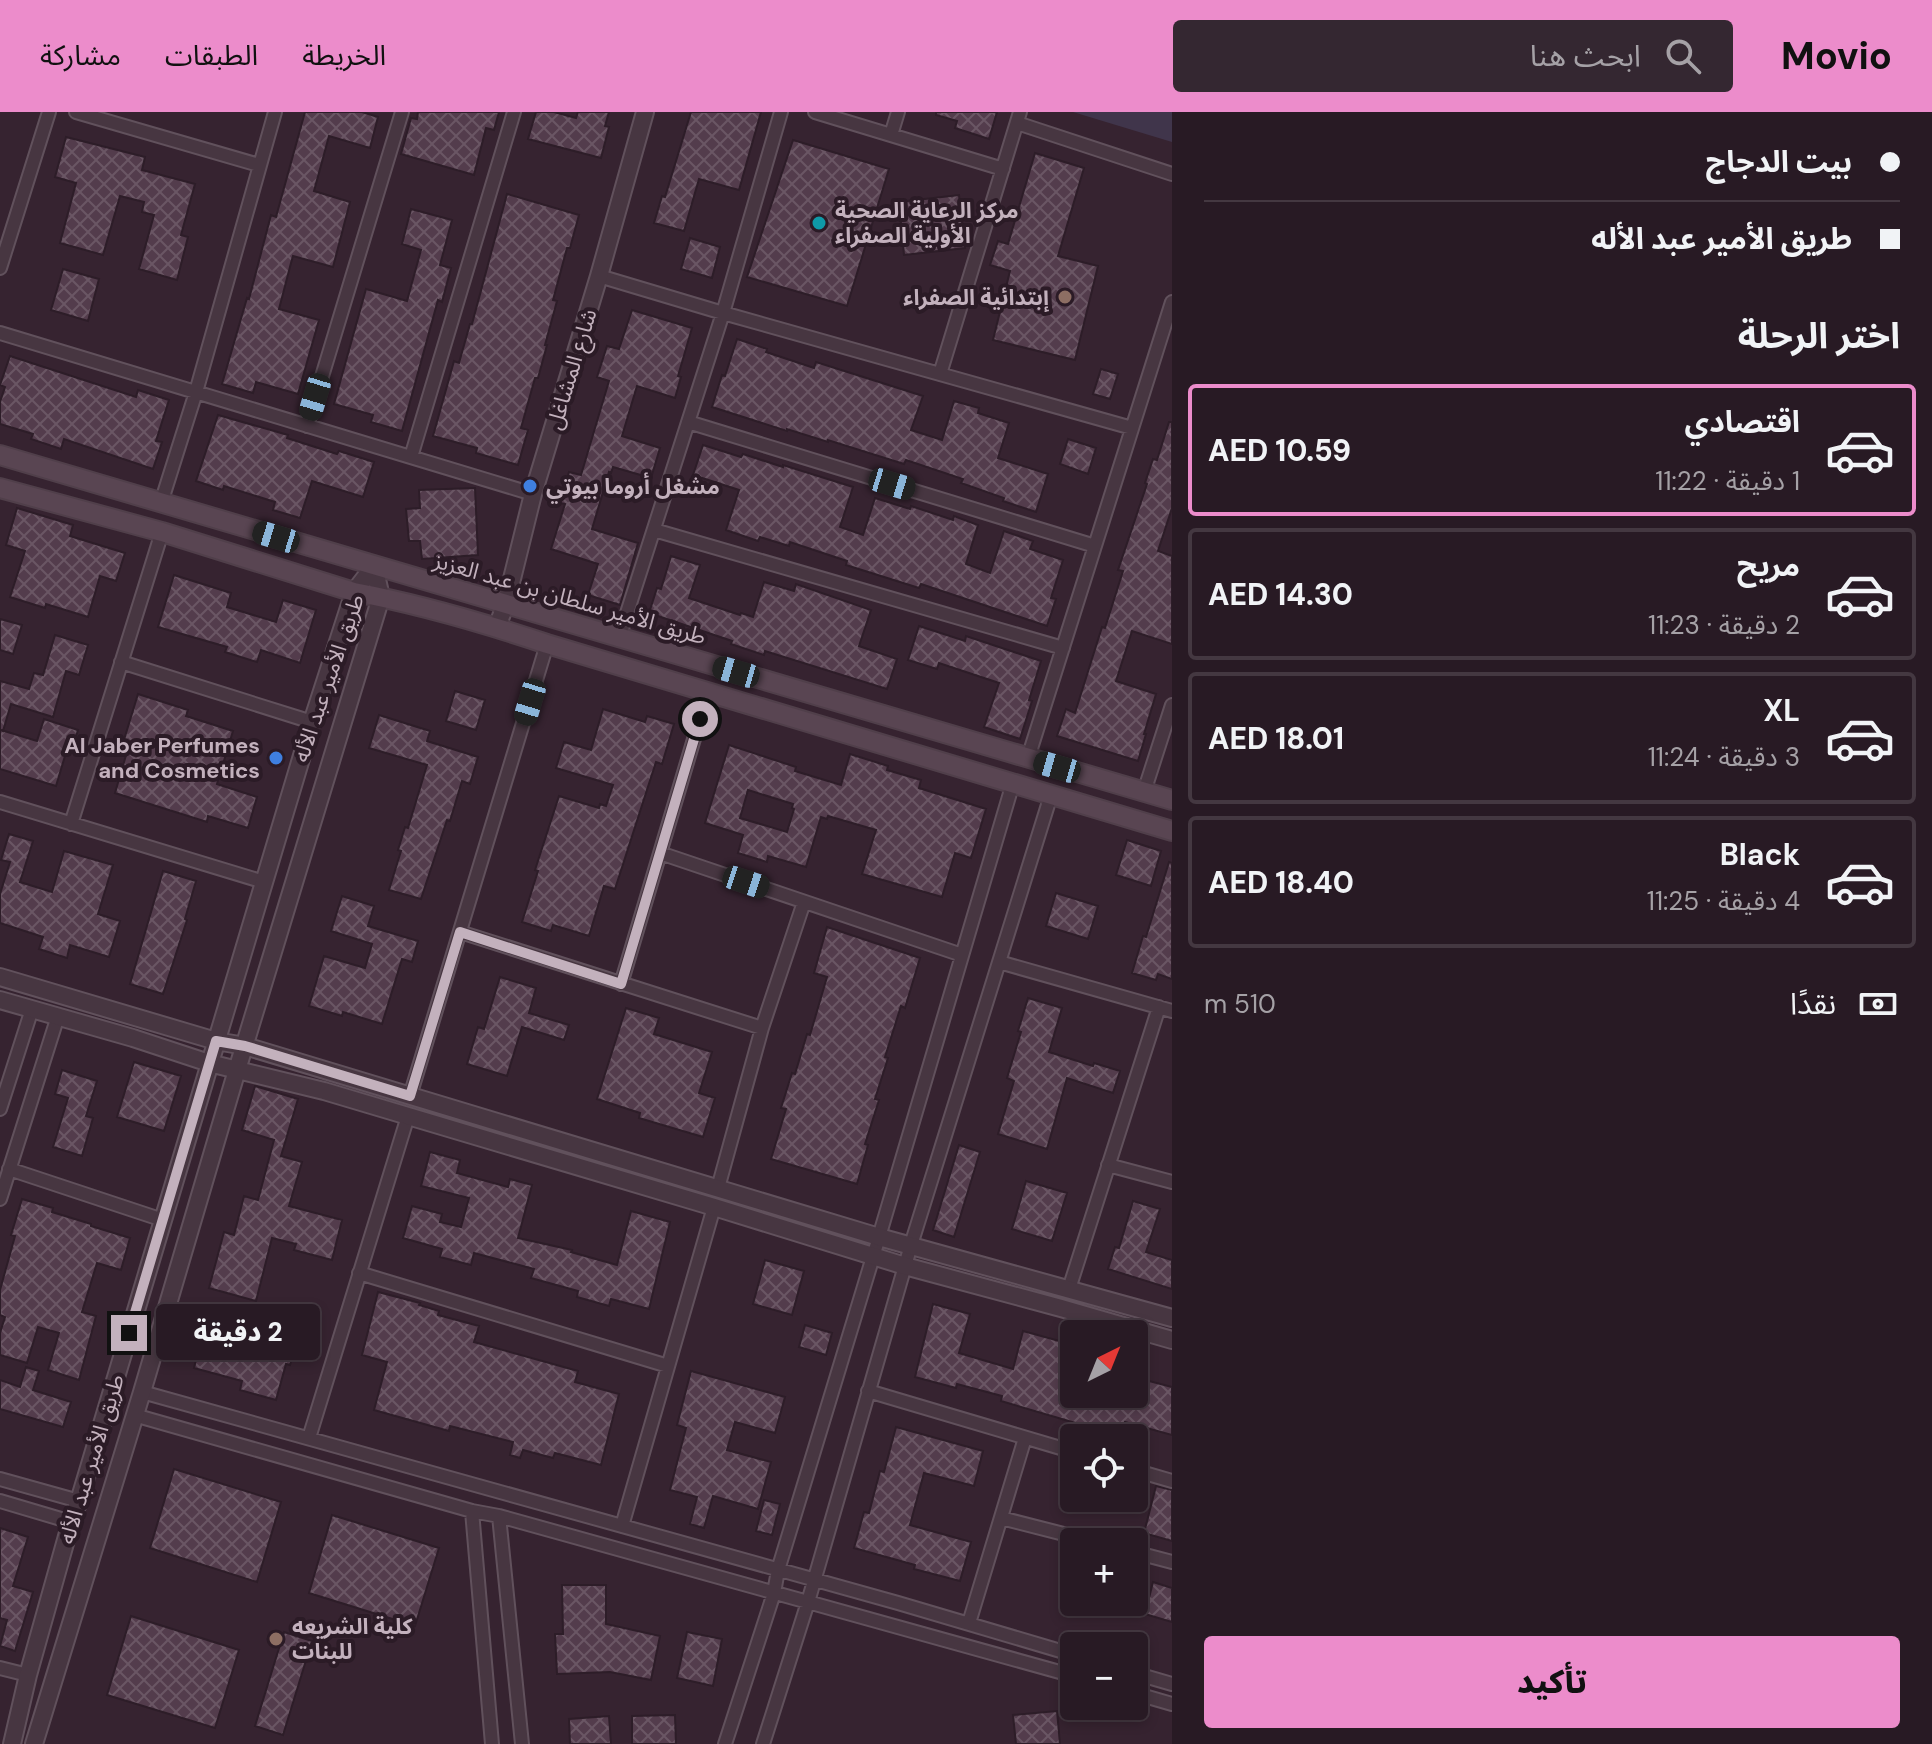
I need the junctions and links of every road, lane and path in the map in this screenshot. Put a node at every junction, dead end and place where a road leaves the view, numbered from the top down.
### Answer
1 (49, 112) edge
2 (76, 112) edge
3 (275, 112) edge
4 (402, 112) edge
5 (514, 112) edge
6 (645, 112) edge
7 (781, 112) edge
8 (815, 112) edge
9 (898, 112) edge
10 (1018, 118) edge
11 (891, 135) junction
12 (259, 165) junction
13 (1003, 169) junction
14 (1172, 174) edge
15 (0, 215) edge
16 (15, 220) junction
17 (0, 268) edge
18 (599, 276) junction
19 (1171, 309) edge
20 (723, 313) junction
21 (0, 333) edge
22 (940, 374) junction
23 (196, 392) junction
24 (688, 422) junction
25 (307, 426) junction
26 (1132, 428) junction
27 (0, 455) edge
28 (411, 457) junction
29 (0, 488) edge
30 (533, 494) junction
31 (161, 503) junction
32 (654, 530) junction
33 (162, 532) junction
34 (1095, 546) junction
35 (374, 566) junction
36 (354, 592) junction
37 (381, 597) junction
38 (506, 603) junction
39 (497, 627) junction
40 (619, 638) junction
41 (547, 644) junction
42 (1063, 648) junction
43 (121, 662) junction
44 (708, 692) junction
45 (1172, 705) edge
46 (312, 722) junction
47 (1028, 758) junction
48 (1013, 783) junction
49 (1144, 792) junction
50 (1051, 795) junction
51 (1172, 800) edge
52 (0, 802) edge
53 (71, 824) junction
54 (1172, 831) edge
55 (660, 853) junction
56 (264, 882) junction
57 (804, 902) junction
58 (460, 932) junction
59 (962, 955) junction
60 (999, 962) junction
61 (0, 977) edge
62 (621, 984) junction
63 (0, 1000) edge
64 (32, 1009) junction
65 (1165, 1009) edge
66 (58, 1016) junction
67 (762, 1028) junction
68 (216, 1041) junction
69 (245, 1046) junction
70 (209, 1063) junction
71 (237, 1070) junction
72 (410, 1096) junction
73 (0, 1109) edge
74 (408, 1116) junction
75 (1108, 1165) junction
76 (9, 1169) junction
77 (1172, 1182) edge
78 (718, 1188) junction
79 (0, 1199) edge
80 (714, 1207) junction
81 (163, 1220) junction
82 (879, 1237) junction
83 (911, 1245) junction
84 (872, 1256) junction
85 (905, 1266) junction
86 (359, 1273) junction
87 (1069, 1289) junction
88 (1172, 1318) edge
89 (1172, 1340) edge
90 (668, 1366) junction
91 (868, 1391) junction
92 (142, 1392) junction
93 (134, 1415) junction
94 (309, 1438) junction
95 (1025, 1438) junction
96 (1060, 1448) edge
97 (1148, 1474) edge
98 (0, 1479) edge
99 (1172, 1481) edge
100 (0, 1501) edge
101 (79, 1501) junction
102 (472, 1511) junction
103 (499, 1516) junction
104 (1001, 1518) junction
105 (71, 1522) junction
106 (622, 1526) junction
107 (1060, 1533) edge
108 (1148, 1556) edge
109 (1172, 1562) edge
110 (778, 1570) junction
111 (814, 1579) junction
112 (774, 1593) junction
113 (808, 1602) junction
114 (969, 1623) junction
115 (1060, 1651) edge
116 (0, 1668) edge
117 (1060, 1672) edge
118 (28, 1675) junction
119 (1148, 1677) edge
120 (1172, 1684) edge
121 (1148, 1697) edge
122 (1172, 1704) edge
123 (12, 1744) edge
124 (34, 1744) edge
125 (492, 1744) edge
126 (522, 1744) edge
127 (725, 1744) edge
128 (763, 1744) edge

1 - 16 street
2 - 12 street
3 - 12 street
4 - 25 street
5 - 28 street
6 - 18 street, شارع المشاغل
7 - 20 street
8 - 11 street
9 - 11 street
10 - 13 street
10 - 14 street
11 - 13 street
12 - 23 street
13 - 22 street
15 - 16 street
16 - 17 street
18 - 20 street
18 - 30 street, شارع المشاغل
19 - 26 street
20 - 22 street
20 - 24 street
21 - 23 street
22 - 26 street
23 - 25 street
23 - 31 street
24 - 32 street
24 - 34 street
25 - 28 street
26 - 34 street
27 - 31 main road, طريق الأمير سلطان بن عبد العزيز
28 - 30 street
29 - 33 main road
30 - 38 street, شارع المشاغل
31 - 35 main road, طريق الأمير سلطان بن عبد العزيز
32 - 40 street
32 - 42 street
33 - 36 main road
33 - 43 street
34 - 42 street
35 - 36 street, طريق الأمير عبد الأله
35 - 37 street, طريق الأمير عبد الأله
35 - 38 main road, طريق الأمير سلطان بن عبد العزيز
36 - 37 main road
36 - 46 street, طريق الأمير عبد الأله
37 - 39 main road
37 - 69 street, طريق الأمير عبد الأله
38 - 39 street, شارع المشاغل
38 - 40 main road, طريق الأمير سلطان بن عبد العزيز
39 - 41 main road
40 - 47 main road, طريق الأمير سلطان بن عبد العزيز
41 - 44 main road
41 - 58 street
42 - 47 street
43 - 46 street
43 - 53 street
44 - 48 main road
44 - 55 street
45 - 49 street
46 - 56 street, طريق الأمير عبد الأله
47 - 49 main road, طريق الأمير سلطان بن عبد العزيز
48 - 50 main road
48 - 59 street
49 - 51 main road, طريق الأمير سلطان بن عبد العزيز
50 - 54 main road
50 - 60 street
52 - 53 street
53 - 56 street
55 - 57 street
55 - 62 street
56 - 68 street, طريق الأمير عبد الأله
57 - 59 street
57 - 67 street
58 - 62 street
58 - 72 street
59 - 82 street
60 - 65 street
60 - 83 street
61 - 68 street
62 - 67 street
63 - 64 street
64 - 66 street
64 - 73 street
65 - 75 street
66 - 70 street
66 - 76 street
67 - 78 street
68 - 69 street
68 - 70 street, طريق الأمير عبد الأله
69 - 71 street, طريق الأمير عبد الأله
69 - 72 street
70 - 71 street
70 - 81 street, طريق الأمير عبد الأله
71 - 74 street
71 - 92 street, طريق الأمير عبد الأله
72 - 78 street
74 - 80 street
74 - 86 street
75 - 77 street
75 - 87 street
76 - 79 street
76 - 81 street
78 - 82 street
80 - 84 street
80 - 90 street
81 - 101 street, طريق الأمير عبد الأله
82 - 83 street
82 - 84 street
83 - 85 street
83 - 87 street
84 - 85 street
84 - 110 street
85 - 89 street
85 - 91 street
86 - 90 street
86 - 94 street
87 - 88 street
90 - 106 street
91 - 95 street
91 - 111 street
92 - 93 street, طريق الأمير عبد الأله
92 - 94 street
93 - 102 street
93 - 124 street, طريق الأمير عبد الأله
94 - 106 street
95 - 96 street
95 - 104 street
97 - 99 street
98 - 101 street
100 - 105 street
101 - 105 street, طريق الأمير عبد الأله
102 - 103 street
102 - 125 street
103 - 112 street
103 - 126 street
104 - 107 street
104 - 114 street
105 - 118 street, طريق الأمير عبد الأله
106 - 110 street
108 - 109 street
110 - 111 street
110 - 112 street
111 - 113 street
111 - 114 street
112 - 113 street
112 - 127 street
113 - 117 street
113 - 128 street
114 - 115 street
116 - 118 street
118 - 123 street, طريق الأمير عبد الأله
119 - 120 street
121 - 122 street

